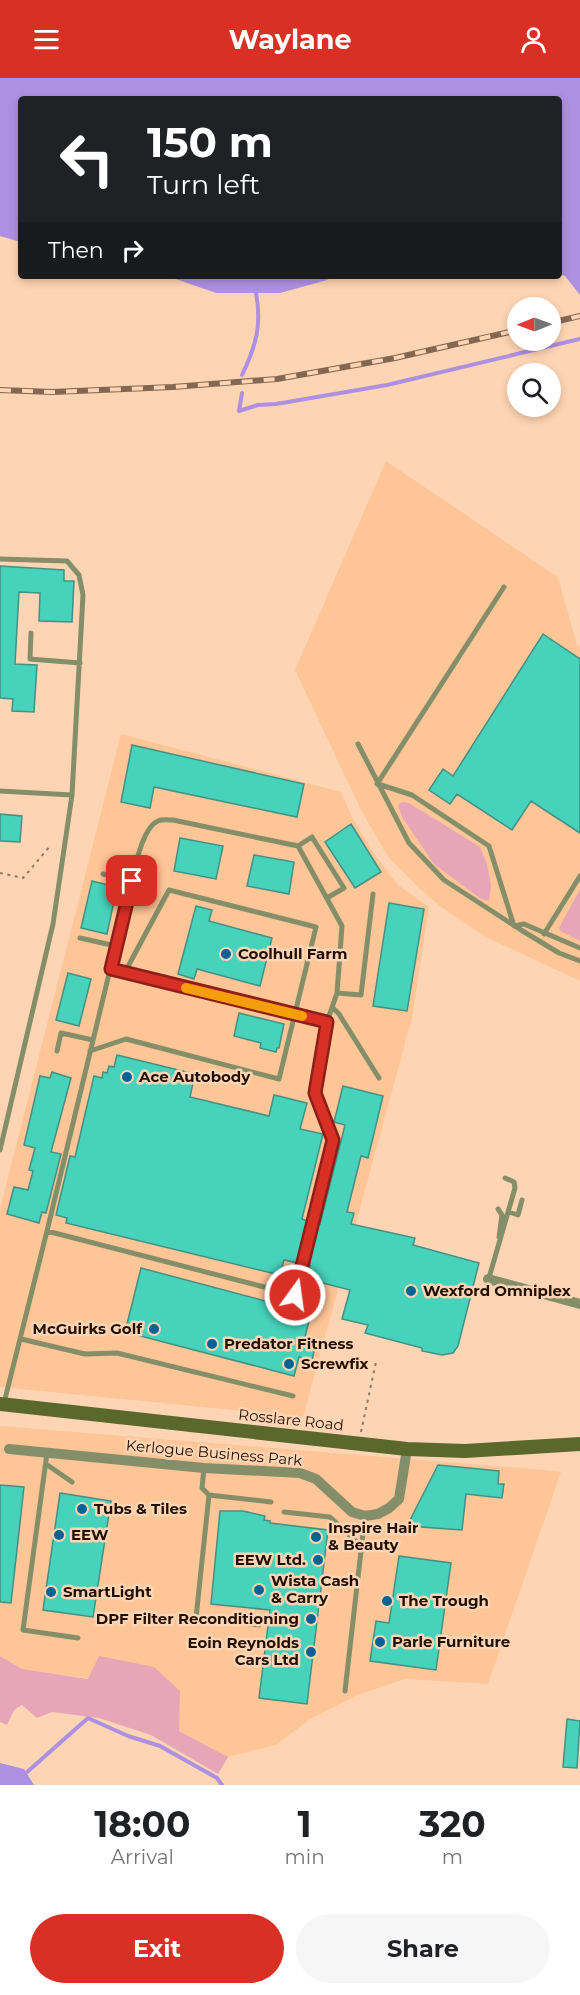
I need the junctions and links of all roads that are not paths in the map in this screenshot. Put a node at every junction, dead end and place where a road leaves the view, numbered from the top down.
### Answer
1 (0, 559) edge
2 (504, 587) dead end
3 (31, 633) dead end
4 (80, 663) junction
5 (358, 744) dead end
6 (377, 784) junction
7 (0, 791) edge
8 (72, 795) junction
9 (298, 846) junction
10 (103, 874) dead end
11 (580, 876) edge
12 (132, 881) junction
13 (373, 894) dead end
14 (327, 898) junction
15 (514, 927) junction
16 (544, 934) junction
17 (80, 938) dead end
18 (116, 946) junction
19 (580, 948) edge
20 (580, 961) edge
21 (111, 969) junction
22 (125, 972) junction
23 (336, 993) junction
24 (333, 1008) junction
25 (295, 1015) junction
26 (327, 1022) junction
27 (93, 1040) junction
28 (90, 1050) junction
29 (57, 1051) dead end
30 (379, 1078) dead end
31 (0, 1150) edge
32 (505, 1178) dead end
33 (522, 1200) dead end
34 (498, 1209) dead end
35 (509, 1212) junction
36 (48, 1231) junction
37 (499, 1239) junction
38 (488, 1279) junction
39 (484, 1295) dead end
40 (580, 1304) edge
41 (21, 1339) junction
42 (293, 1396) dead end
43 (2, 1404) edge
44 (580, 1444) edge
45 (4, 1449) edge
46 (407, 1449) junction
47 (47, 1458) junction
48 (204, 1468) junction
49 (72, 1482) dead end
50 (209, 1495) junction
51 (271, 1502) dead end
52 (284, 1512) dead end
53 (365, 1516) junction
54 (361, 1545) junction
55 (259, 1625) dead end
56 (78, 1638) dead end
57 (345, 1691) dead end

1 - 4 lane
2 - 6 lane
3 - 4 lane
4 - 8 lane
5 - 6 lane
6 - 15 lane
6 - 15 lane
7 - 8 lane
8 - 31 lane
9 - 12 lane
9 - 14 lane
9 - 14 lane
10 - 12 lane
11 - 16 lane
12 - 18 lane
13 - 23 lane
14 - 23 lane
15 - 16 lane
15 - 20 lane
16 - 19 lane
17 - 18 lane
18 - 21 lane
21 - 22 lane
21 - 27 lane
22 - 25 lane
22 - 25 lane
23 - 24 lane
24 - 26 lane
24 - 30 lane
25 - 26 lane
25 - 28 lane
26 - 36 lane
27 - 28 lane
27 - 29 lane
28 - 36 lane
32 - 35 lane
33 - 35 lane
34 - 37 lane
35 - 37 lane
36 - 41 lane
37 - 38 lane
38 - 39 lane
38 - 40 street
41 - 42 lane
41 - 43 lane
43 - 46 main road, Rosslare Road
44 - 46 main road, Rosslare Road
45 - 47 street, Kerlogue Business Park
46 - 53 street
47 - 48 street, Kerlogue Business Park
47 - 49 lane
47 - 56 lane
48 - 50 lane
48 - 53 street, Kerlogue Business Park
50 - 51 lane
50 - 55 lane
52 - 54 lane
53 - 54 lane
54 - 57 lane

